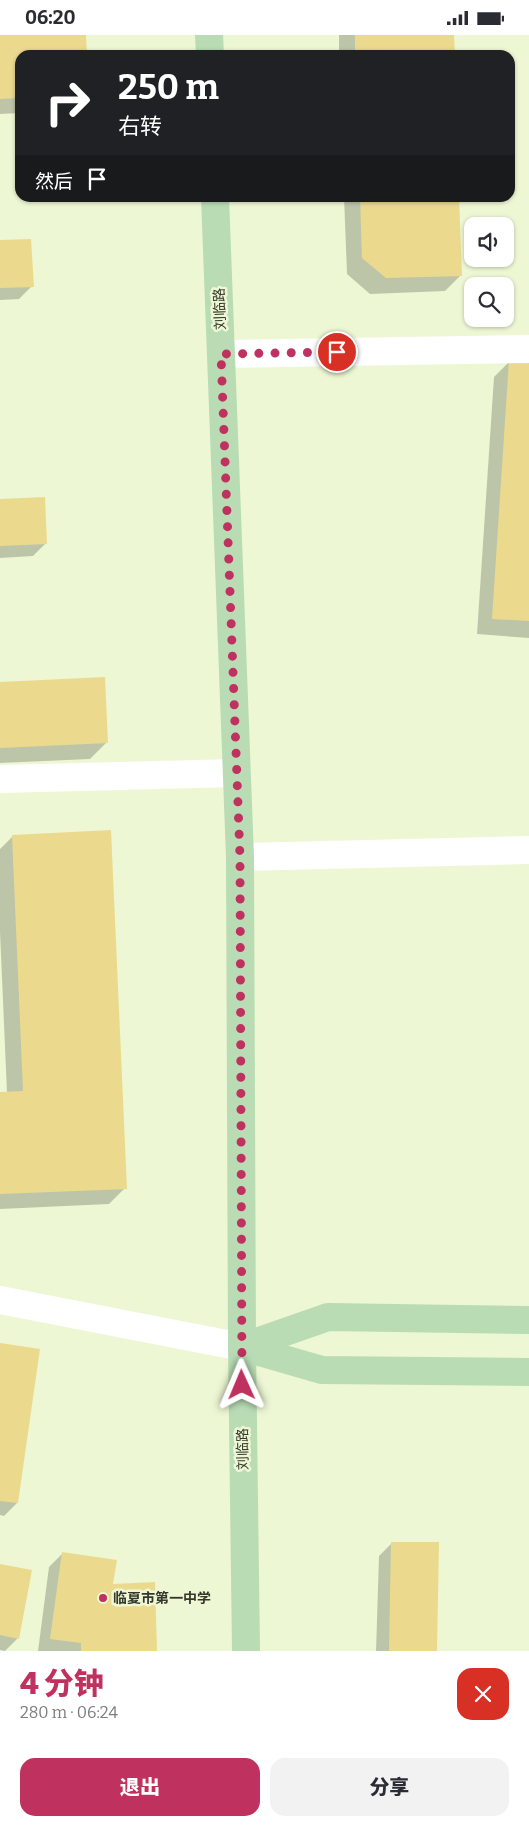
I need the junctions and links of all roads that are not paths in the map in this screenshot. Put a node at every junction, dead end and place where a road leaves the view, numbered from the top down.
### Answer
1 (209, 35) edge
2 (210, 50) edge
3 (215, 202) edge
4 (529, 349) edge
5 (221, 354) junction
6 (237, 773) junction
7 (0, 779) edge
8 (529, 850) edge
9 (240, 857) junction
10 (0, 1300) edge
11 (529, 1321) edge
12 (242, 1347) junction
13 (529, 1372) edge
14 (246, 1651) edge

1 - 2 main road
3 - 5 main road, 刘临路
4 - 5 street
5 - 6 main road, 刘临路
6 - 7 street
6 - 9 main road, 刘临路
8 - 9 street
9 - 12 main road, 刘临路
10 - 12 street
11 - 12 main road
12 - 13 main road
12 - 14 main road, 刘临路

